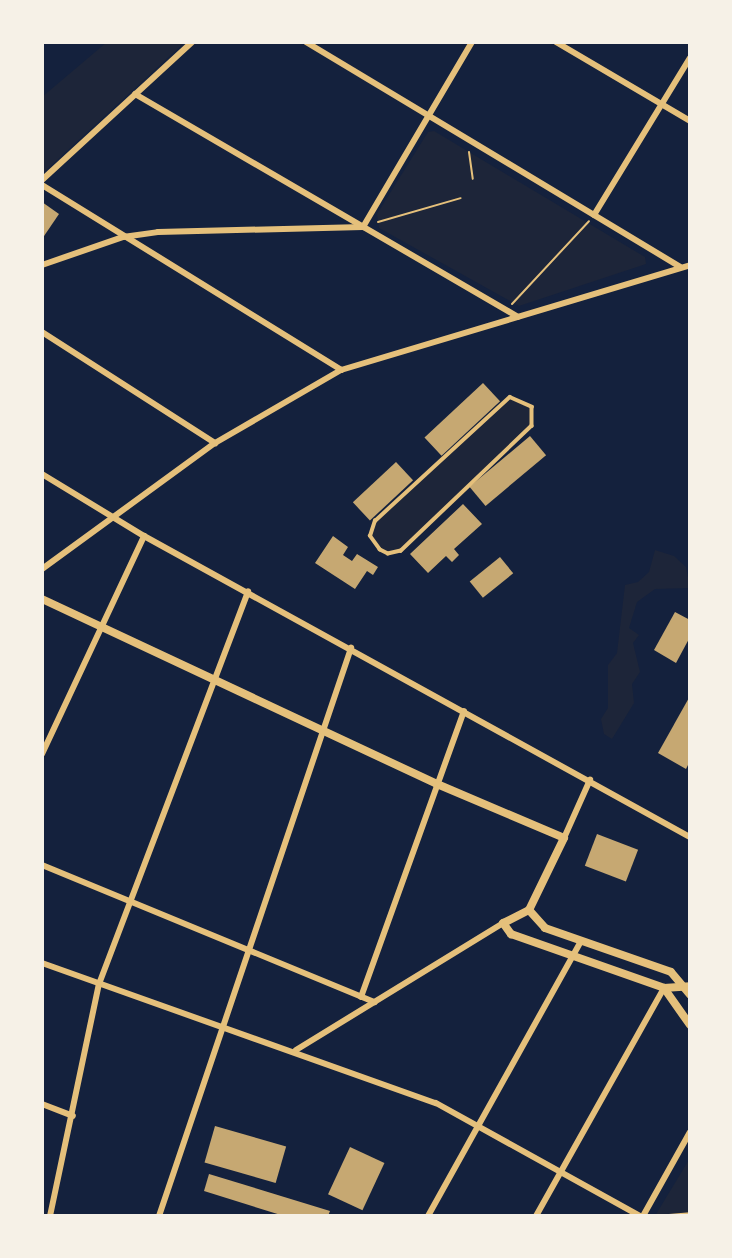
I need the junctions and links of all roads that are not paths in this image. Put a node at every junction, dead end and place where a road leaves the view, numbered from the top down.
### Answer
1 (192, 42) edge
2 (306, 42) edge
3 (472, 42) edge
4 (556, 42) edge
5 (690, 58) edge
6 (135, 94) junction
7 (662, 104) junction
8 (428, 114) junction
9 (690, 121) edge
10 (42, 183) edge
11 (594, 215) junction
12 (363, 227) junction
13 (123, 237) junction
14 (42, 265) edge
15 (690, 265) edge
16 (680, 268) junction
17 (518, 317) junction
18 (42, 332) edge
19 (341, 370) junction
20 (523, 433) joint
21 (215, 443) junction
22 (42, 474) edge
23 (116, 517) junction
24 (144, 536) junction
25 (42, 569) edge
26 (248, 591) junction
27 (42, 599) edge
28 (102, 628) junction
29 (351, 648) junction
30 (213, 678) junction
31 (464, 711) junction
32 (323, 729) junction
33 (42, 754) edge
34 (590, 780) junction
35 (437, 784) junction
36 (690, 837) edge
37 (564, 838) junction
38 (42, 865) edge
39 (129, 899) junction
40 (529, 910) junction
41 (503, 923) junction
42 (581, 941) junction
43 (246, 948) junction
44 (573, 957) junction
45 (42, 963) edge
46 (99, 984) junction
47 (664, 988) junction
48 (689, 989) edge
49 (361, 997) junction
50 (375, 1002) junction
51 (220, 1025) junction
52 (690, 1025) edge
53 (296, 1050) junction
54 (42, 1104) edge
55 (73, 1116) junction
56 (477, 1128) junction
57 (690, 1132) edge
58 (561, 1172) junction
59 (50, 1216) edge
60 (159, 1216) edge
61 (428, 1216) edge
62 (536, 1216) edge
63 (641, 1216) edge

1 - 6 street
2 - 8 street
3 - 8 street
4 - 7 street
5 - 7 street
6 - 10 street
6 - 12 street
7 - 9 street
7 - 11 street
8 - 11 street
8 - 12 street
10 - 13 street
11 - 16 street
12 - 13 street
12 - 17 street
13 - 14 street
13 - 19 street
15 - 16 street
16 - 17 street
17 - 19 street
18 - 21 street
19 - 21 street
20 - 20 lane
21 - 23 street
22 - 23 street
23 - 24 street
23 - 25 street
24 - 26 street
24 - 28 street
26 - 29 street
26 - 30 street
27 - 28 street
28 - 30 street
28 - 33 street
29 - 31 street
29 - 32 street
30 - 32 street
30 - 39 street
31 - 34 street
31 - 35 street
32 - 35 street
32 - 43 street
34 - 36 street
34 - 37 street
35 - 37 street
35 - 49 street
37 - 40 street
38 - 39 street
39 - 43 street
39 - 46 street
40 - 41 street
40 - 42 street
41 - 44 street
41 - 50 street
42 - 44 street
42 - 48 street
43 - 49 street
43 - 51 street
44 - 47 street
44 - 56 street
45 - 46 street
46 - 51 street
46 - 55 street
47 - 48 street
47 - 52 street
47 - 58 street
49 - 50 street
50 - 53 street
51 - 53 street
51 - 60 street
53 - 56 street
54 - 55 street
55 - 59 street
56 - 58 street
56 - 61 street
57 - 63 street
58 - 62 street
58 - 63 street

